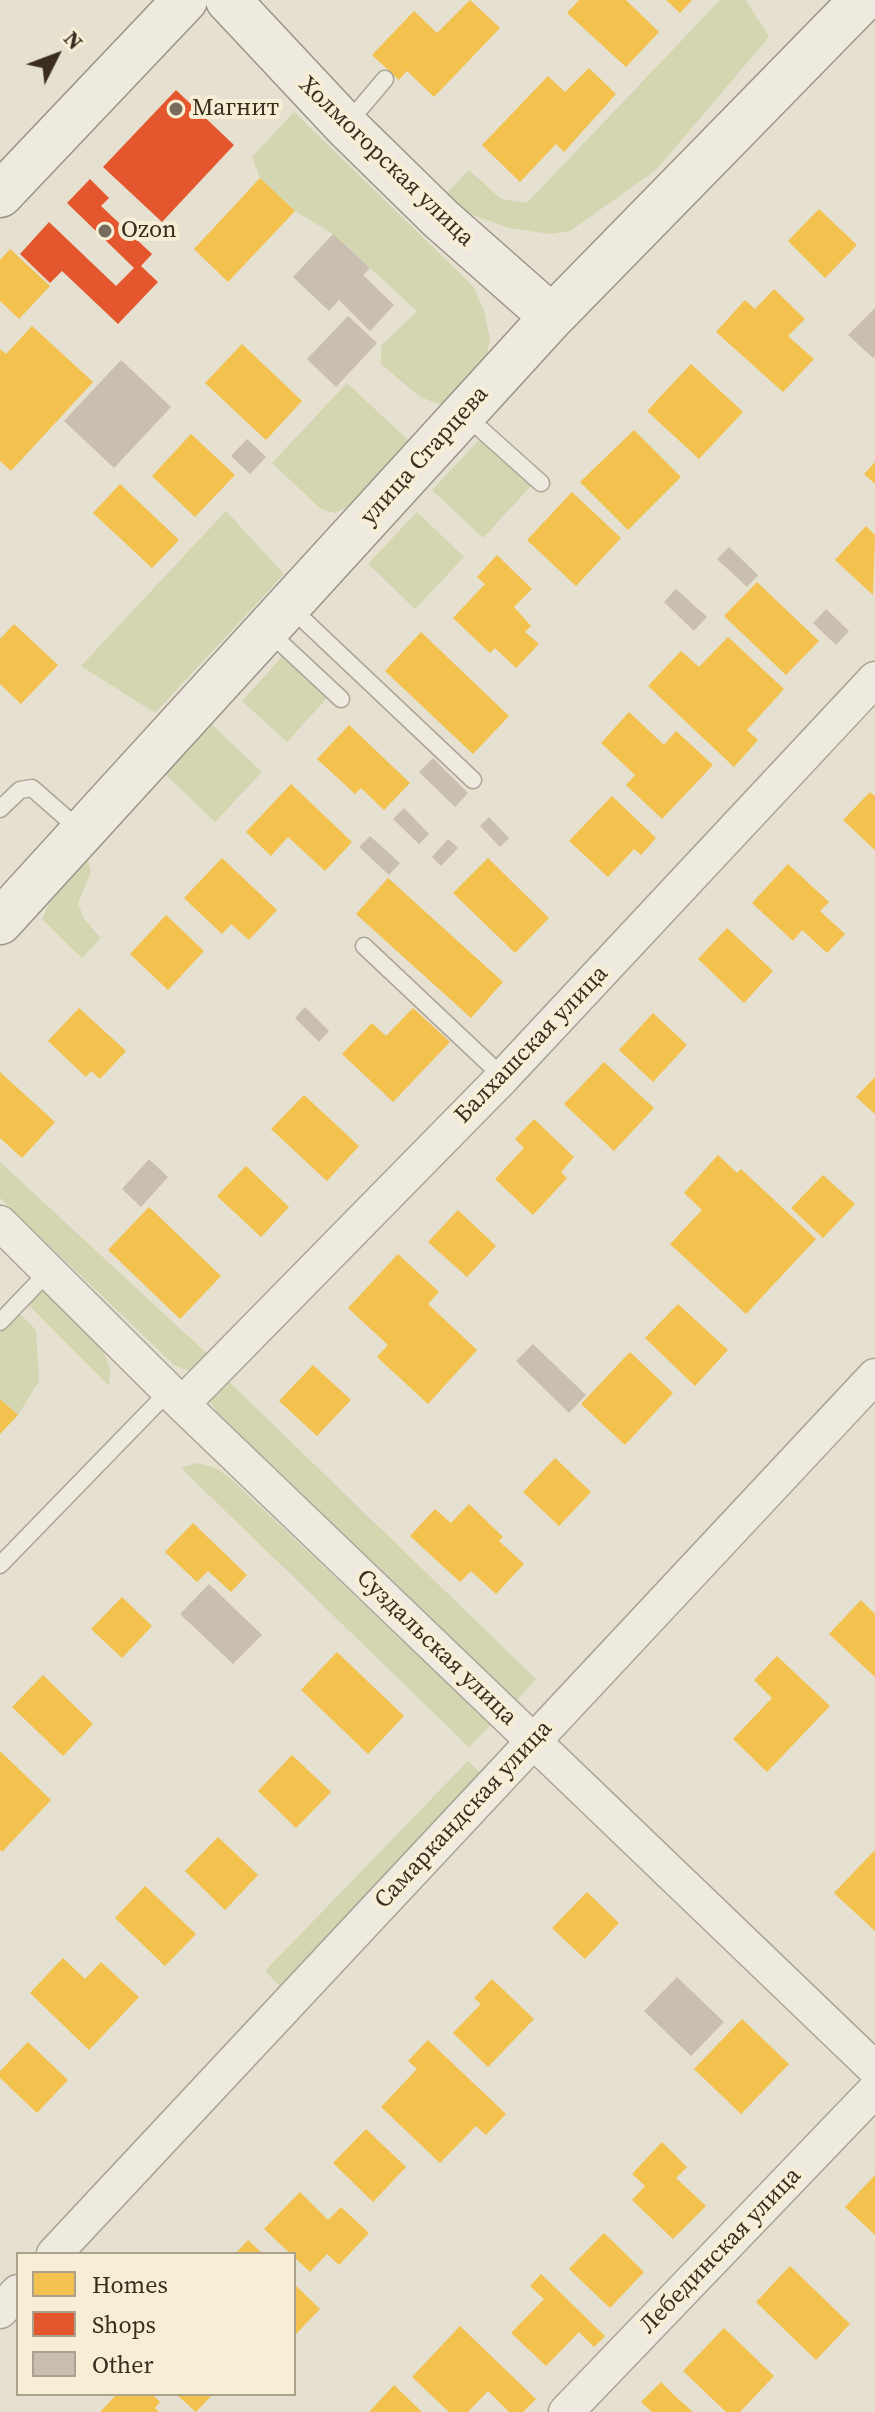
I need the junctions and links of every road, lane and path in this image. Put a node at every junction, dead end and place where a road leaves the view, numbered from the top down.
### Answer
1 (185, 0) edge
2 (228, 0) edge
3 (862, 0) edge
4 (385, 79) dead end
5 (346, 126) junction
6 (0, 195) edge
7 (552, 317) junction
8 (464, 414) junction
9 (541, 483) dead end
10 (277, 618) junction
11 (875, 679) edge
12 (341, 699) dead end
13 (473, 780) dead end
14 (0, 809) edge
15 (82, 832) junction
16 (0, 922) edge
17 (364, 946) dead end
18 (503, 1077) junction
19 (2, 1229) edge
20 (49, 1271) junction
21 (0, 1322) edge
22 (875, 1376) edge
23 (175, 1397) junction
24 (0, 1565) edge
25 (533, 1742) junction
26 (875, 2069) edge
27 (875, 2090) edge
28 (56, 2252) edge
29 (16, 2294) edge
30 (0, 2311) edge
31 (566, 2412) edge

1 - 6 street
2 - 5 street, Холмогорская улица
3 - 7 street, улица Старцева
4 - 5 lane
5 - 7 street, Холмогорская улица
7 - 8 street, улица Старцева
8 - 9 lane
8 - 10 street, улица Старцева
10 - 12 lane
10 - 13 lane
10 - 15 street, улица Старцева
11 - 18 street, Балхашская улица
14 - 15 lane
15 - 16 street, улица Старцева
17 - 18 lane
18 - 23 street, Балхашская улица
19 - 20 street, Суздальская улица
20 - 21 lane
20 - 23 street, Суздальская улица
22 - 25 street, Самаркандская улица
23 - 24 lane, Балхашская улица
23 - 25 street, Суздальская улица
25 - 26 street, Суздальская улица
25 - 28 street, Самаркандская улица
27 - 31 street, Лебединская улица
29 - 30 street

